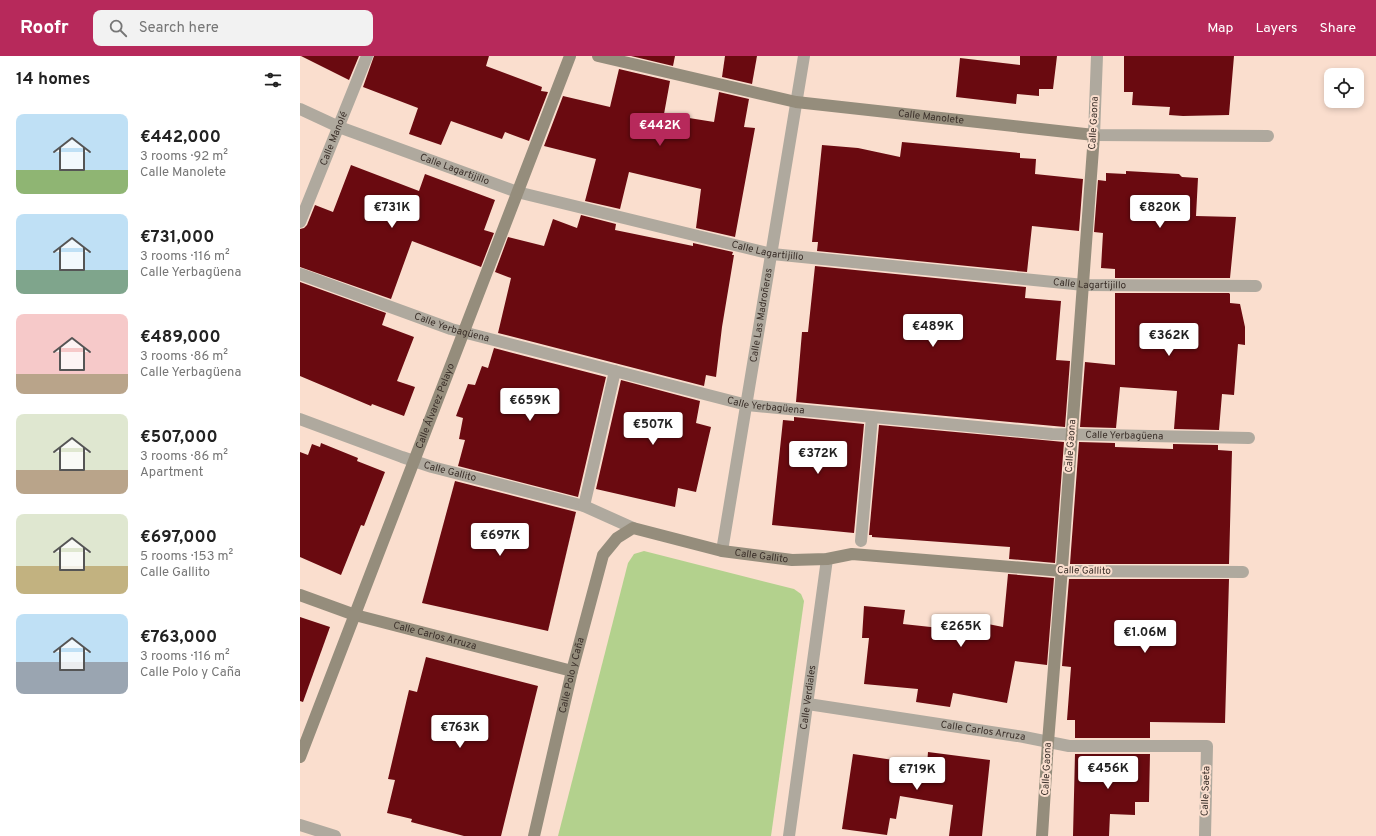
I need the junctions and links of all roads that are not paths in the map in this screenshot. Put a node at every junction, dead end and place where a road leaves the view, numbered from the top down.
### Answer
1 (367, 56) edge
2 (570, 56) edge
3 (598, 56) edge
4 (804, 56) edge
5 (1097, 56) edge
6 (796, 102) junction
7 (300, 109) edge
8 (339, 127) junction
9 (1094, 135) junction
10 (1268, 136) dead end
11 (517, 192) junction
12 (300, 222) edge
13 (772, 254) junction
14 (300, 274) edge
15 (1084, 285) junction
16 (1256, 286) dead end
17 (463, 332) junction
18 (615, 371) junction
19 (747, 405) junction
20 (872, 417) junction
21 (300, 419) edge
22 (1072, 436) junction
23 (1249, 438) dead end
24 (414, 461) junction
25 (584, 506) junction
26 (633, 528) junction
27 (860, 541) dead end
28 (722, 551) junction
29 (827, 559) junction
30 (1062, 571) junction
31 (1243, 572) dead end
32 (300, 595) edge
33 (355, 615) junction
34 (572, 672) junction
35 (808, 704) junction
36 (1048, 742) junction
37 (1207, 746) joint
38 (300, 757) edge
39 (300, 825) edge
40 (335, 836) edge
41 (534, 836) edge
42 (789, 836) edge
43 (1042, 836) edge
44 (1205, 836) edge

1 - 8 street, Calle Manolé
2 - 11 street, Calle Álvarez Pelayo
3 - 6 street, Calle Manolete
4 - 6 street, Calle Las Madroñeras
5 - 9 street, Calle Gaona
6 - 9 street, Calle Manolete
6 - 13 street, Calle Las Madroñeras
7 - 8 street, Calle Lagartijillo
8 - 11 street, Calle Lagartijillo
8 - 12 street, Calle Manolé
9 - 10 street, Calle Manolete
9 - 15 street, Calle Gaona
11 - 13 street, Calle Lagartijillo
11 - 17 street, Calle Álvarez Pelayo
13 - 15 street, Calle Lagartijillo
13 - 19 street, Calle Las Madroñeras
14 - 17 street, Calle Yerbagüena
15 - 16 street, Calle Lagartijillo
15 - 22 street, Calle Gaona
17 - 18 street, Calle Yerbagüena
17 - 24 street, Calle Álvarez Pelayo
18 - 19 street, Calle Yerbagüena
18 - 25 street
19 - 20 street, Calle Yerbagüena
19 - 28 street, Calle Las Madroñeras
20 - 22 street, Calle Yerbagüena
20 - 27 street
21 - 24 street, Calle Gallito
22 - 23 street, Calle Yerbagüena
22 - 30 street, Calle Gaona
24 - 25 street, Calle Gallito
24 - 33 street, Calle Álvarez Pelayo
25 - 26 street, Calle Gallito
26 - 28 street, Calle Gallito
26 - 34 street, Calle Polo y Caña
28 - 29 street, Calle Gallito
29 - 30 street, Calle Gallito
29 - 35 street, Calle Verdiales
30 - 31 street, Calle Gallito
30 - 36 street, Calle Gaona
32 - 33 street, Calle Carlos Arruza
33 - 34 street, Calle Carlos Arruza
33 - 38 street, Calle Álvarez Pelayo
34 - 41 street, Calle Polo y Caña
35 - 36 street, Calle Carlos Arruza
35 - 42 street, Calle Verdiales
36 - 37 street, Calle Carlos Arruza
36 - 43 street, Calle Gaona
37 - 44 street, Calle Saeta
39 - 40 street

